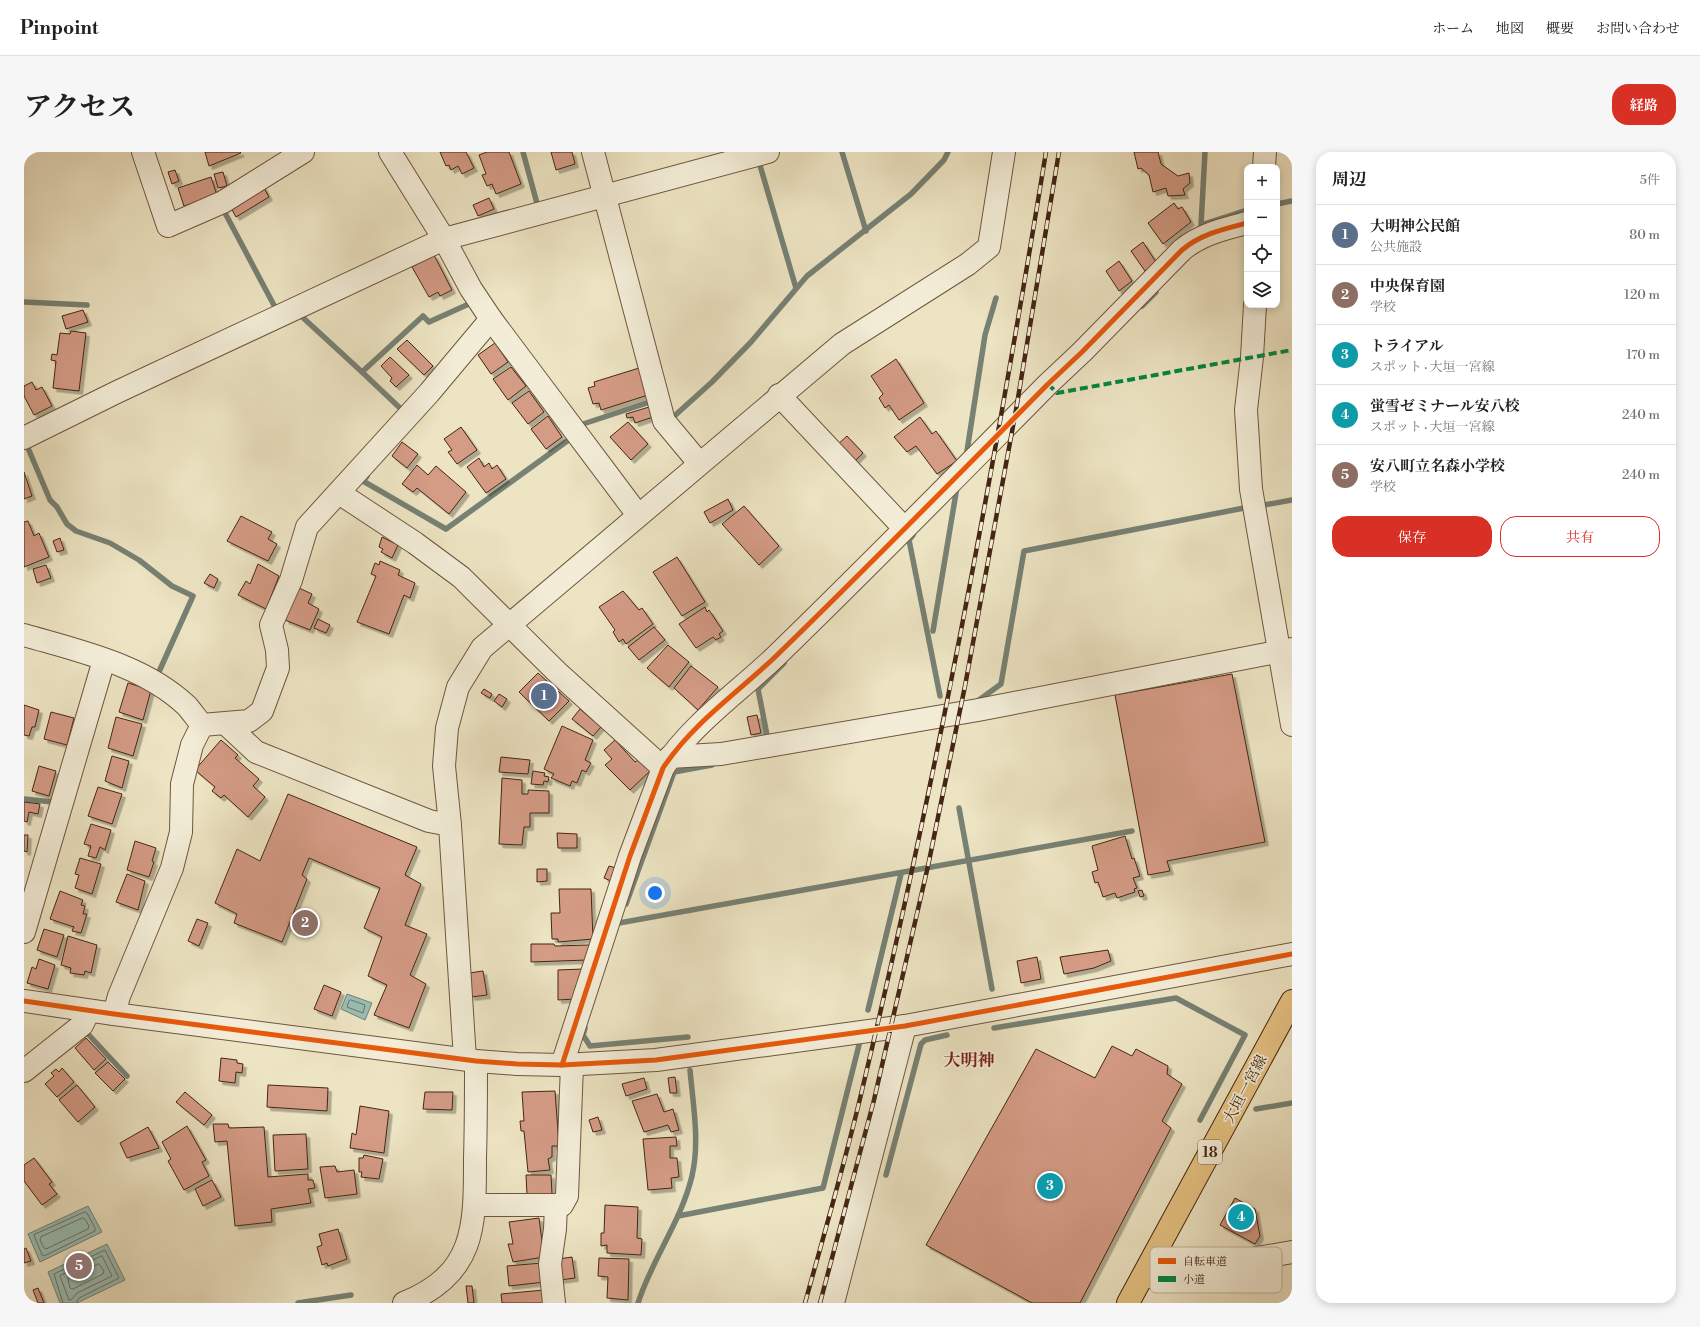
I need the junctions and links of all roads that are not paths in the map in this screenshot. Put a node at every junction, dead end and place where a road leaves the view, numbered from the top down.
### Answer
1 (142, 152) edge
2 (303, 152) edge
3 (390, 152) edge
4 (593, 152) edge
5 (768, 152) edge
6 (1004, 152) edge
7 (1265, 152) edge
8 (1264, 164) edge
9 (604, 196) junction
10 (1244, 224) edge
11 (444, 239) junction
12 (1255, 308) edge
13 (491, 319) junction
14 (779, 396) junction
15 (24, 438) edge
16 (699, 463) junction
17 (339, 493) junction
18 (638, 515) junction
19 (904, 528) junction
20 (509, 625) junction
21 (24, 635) edge
22 (1285, 650) edge
23 (104, 660) junction
24 (226, 724) junction
25 (1292, 725) edge
26 (202, 726) junction
27 (667, 763) junction
28 (450, 825) junction
29 (24, 932) edge
30 (1292, 954) edge
31 (1292, 1000) edge
32 (24, 1001) edge
33 (89, 1011) junction
34 (114, 1014) junction
35 (905, 1026) junction
36 (471, 1060) junction
37 (567, 1065) junction
38 (24, 1071) edge
39 (475, 1205) junction
40 (556, 1205) junction
41 (1159, 1247) edge
42 (1292, 1252) edge
43 (1282, 1254) edge
44 (1150, 1263) edge
45 (1150, 1277) edge
46 (1142, 1278) junction
47 (404, 1303) edge
48 (554, 1303) edge
49 (833, 1303) edge
50 (1128, 1303) edge

1 - 2 street
3 - 11 street
4 - 9 street
5 - 9 street
6 - 14 street
7 - 8 street
9 - 11 street
9 - 16 street
10 - 19 street
11 - 13 street
11 - 15 street
12 - 22 street
13 - 17 street
13 - 18 street
14 - 16 street
14 - 19 street
16 - 18 street
17 - 20 street
17 - 24 street
18 - 20 street
19 - 27 street
20 - 27 street
20 - 28 street
21 - 23 street
22 - 25 street
22 - 27 street
23 - 26 street
23 - 29 street
24 - 26 street
24 - 28 street
26 - 34 street
27 - 37 street
28 - 36 street
30 - 35 street
31 - 41 main road, 大垣一宮線 / 18
32 - 33 street
33 - 34 street
33 - 38 street
34 - 36 street
35 - 37 street
35 - 49 street
36 - 37 street
36 - 39 street
37 - 40 street
39 - 40 street
39 - 47 street
40 - 48 street
42 - 43 street
44 - 46 main road, 大垣一宮線 / 18
45 - 46 street
46 - 50 main road, 大垣一宮線 / 18

